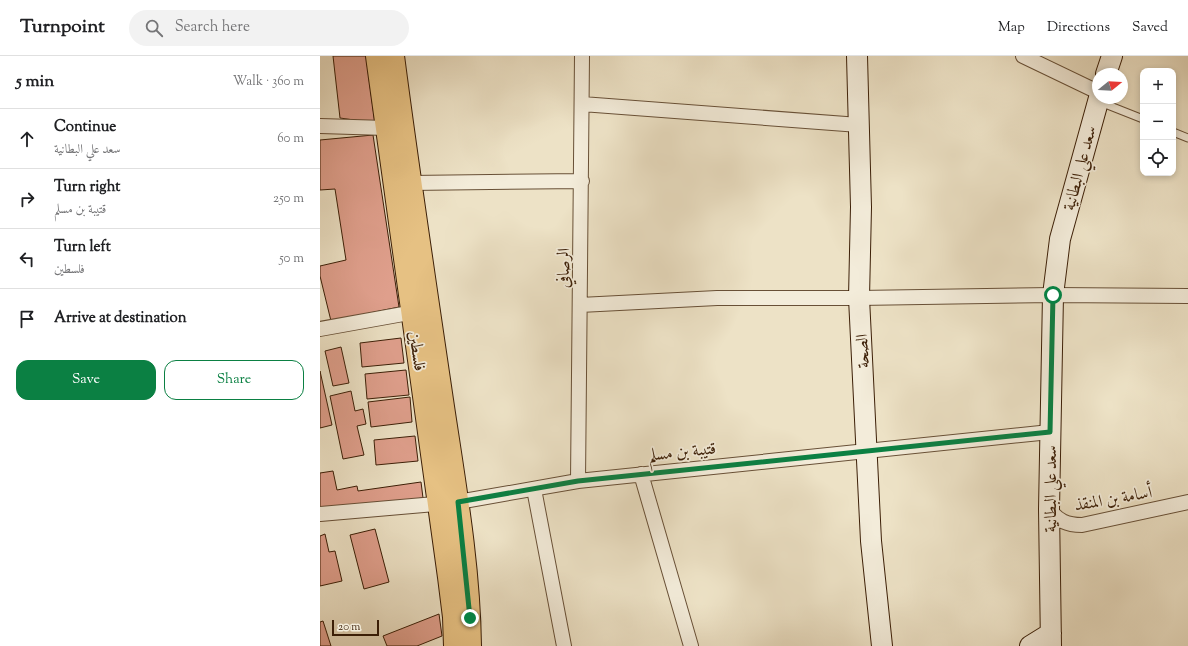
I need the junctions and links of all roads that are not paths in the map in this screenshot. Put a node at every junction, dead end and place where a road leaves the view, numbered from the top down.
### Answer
1 (376, 56) edge
2 (393, 56) edge
3 (582, 56) edge
4 (857, 56) edge
5 (1023, 56) edge
6 (1112, 56) edge
7 (1108, 68) edge
8 (1092, 94) edge
9 (582, 104) junction
10 (1096, 104) edge
11 (1112, 104) edge
12 (1140, 118) edge
13 (859, 125) junction
14 (320, 126) edge
15 (386, 128) junction
16 (1176, 133) edge
17 (1188, 138) edge
18 (582, 181) junction
19 (410, 183) junction
20 (1053, 295) junction
21 (1188, 296) edge
22 (859, 298) junction
23 (580, 305) junction
24 (421, 311) junction
25 (320, 329) edge
26 (1050, 432) junction
27 (866, 450) junction
28 (640, 474) junction
29 (578, 481) junction
30 (534, 489) junction
31 (1188, 502) edge
32 (449, 503) junction
33 (1049, 509) junction
34 (320, 514) edge
35 (1051, 640) edge
36 (454, 646) edge
37 (470, 646) edge
38 (564, 646) edge
39 (691, 646) edge
40 (882, 646) edge
41 (1030, 646) edge

1 - 15 main road, فلسطين
2 - 19 main road, فلسطين
3 - 9 street, الرصافي
4 - 13 main road, الصحة
5 - 8 street
6 - 7 main road
9 - 13 street
9 - 18 street, الرصافي
10 - 20 main road, سعد علي البطانية
11 - 12 lane
13 - 22 main road, الصحة
14 - 15 street
15 - 24 main road, فلسطين
16 - 17 lane
18 - 19 street
18 - 23 street, الرصافي
19 - 24 main road, فلسطين
20 - 21 street
20 - 22 street
20 - 26 main road, سعد علي البطانية
22 - 23 street
22 - 27 main road, الصحة
23 - 29 street, الرصافي
24 - 25 street
24 - 32 main road, فلسطين
26 - 27 street, قتيبة بن مسلم
26 - 33 main road, سعد علي البطانية
27 - 28 street, قتيبة بن مسلم
27 - 40 main road, الصحة
28 - 29 street, قتيبة بن مسلم
28 - 39 street
29 - 30 street, قتيبة بن مسلم
30 - 32 street, قتيبة بن مسلم
30 - 38 street
31 - 33 street, أسامة بن المنقذ
32 - 34 street, قتيبة بن مسلم
32 - 36 main road, فلسطين
32 - 37 main road, فلسطين
33 - 35 main road, سعد علي البطانية
35 - 41 main road

